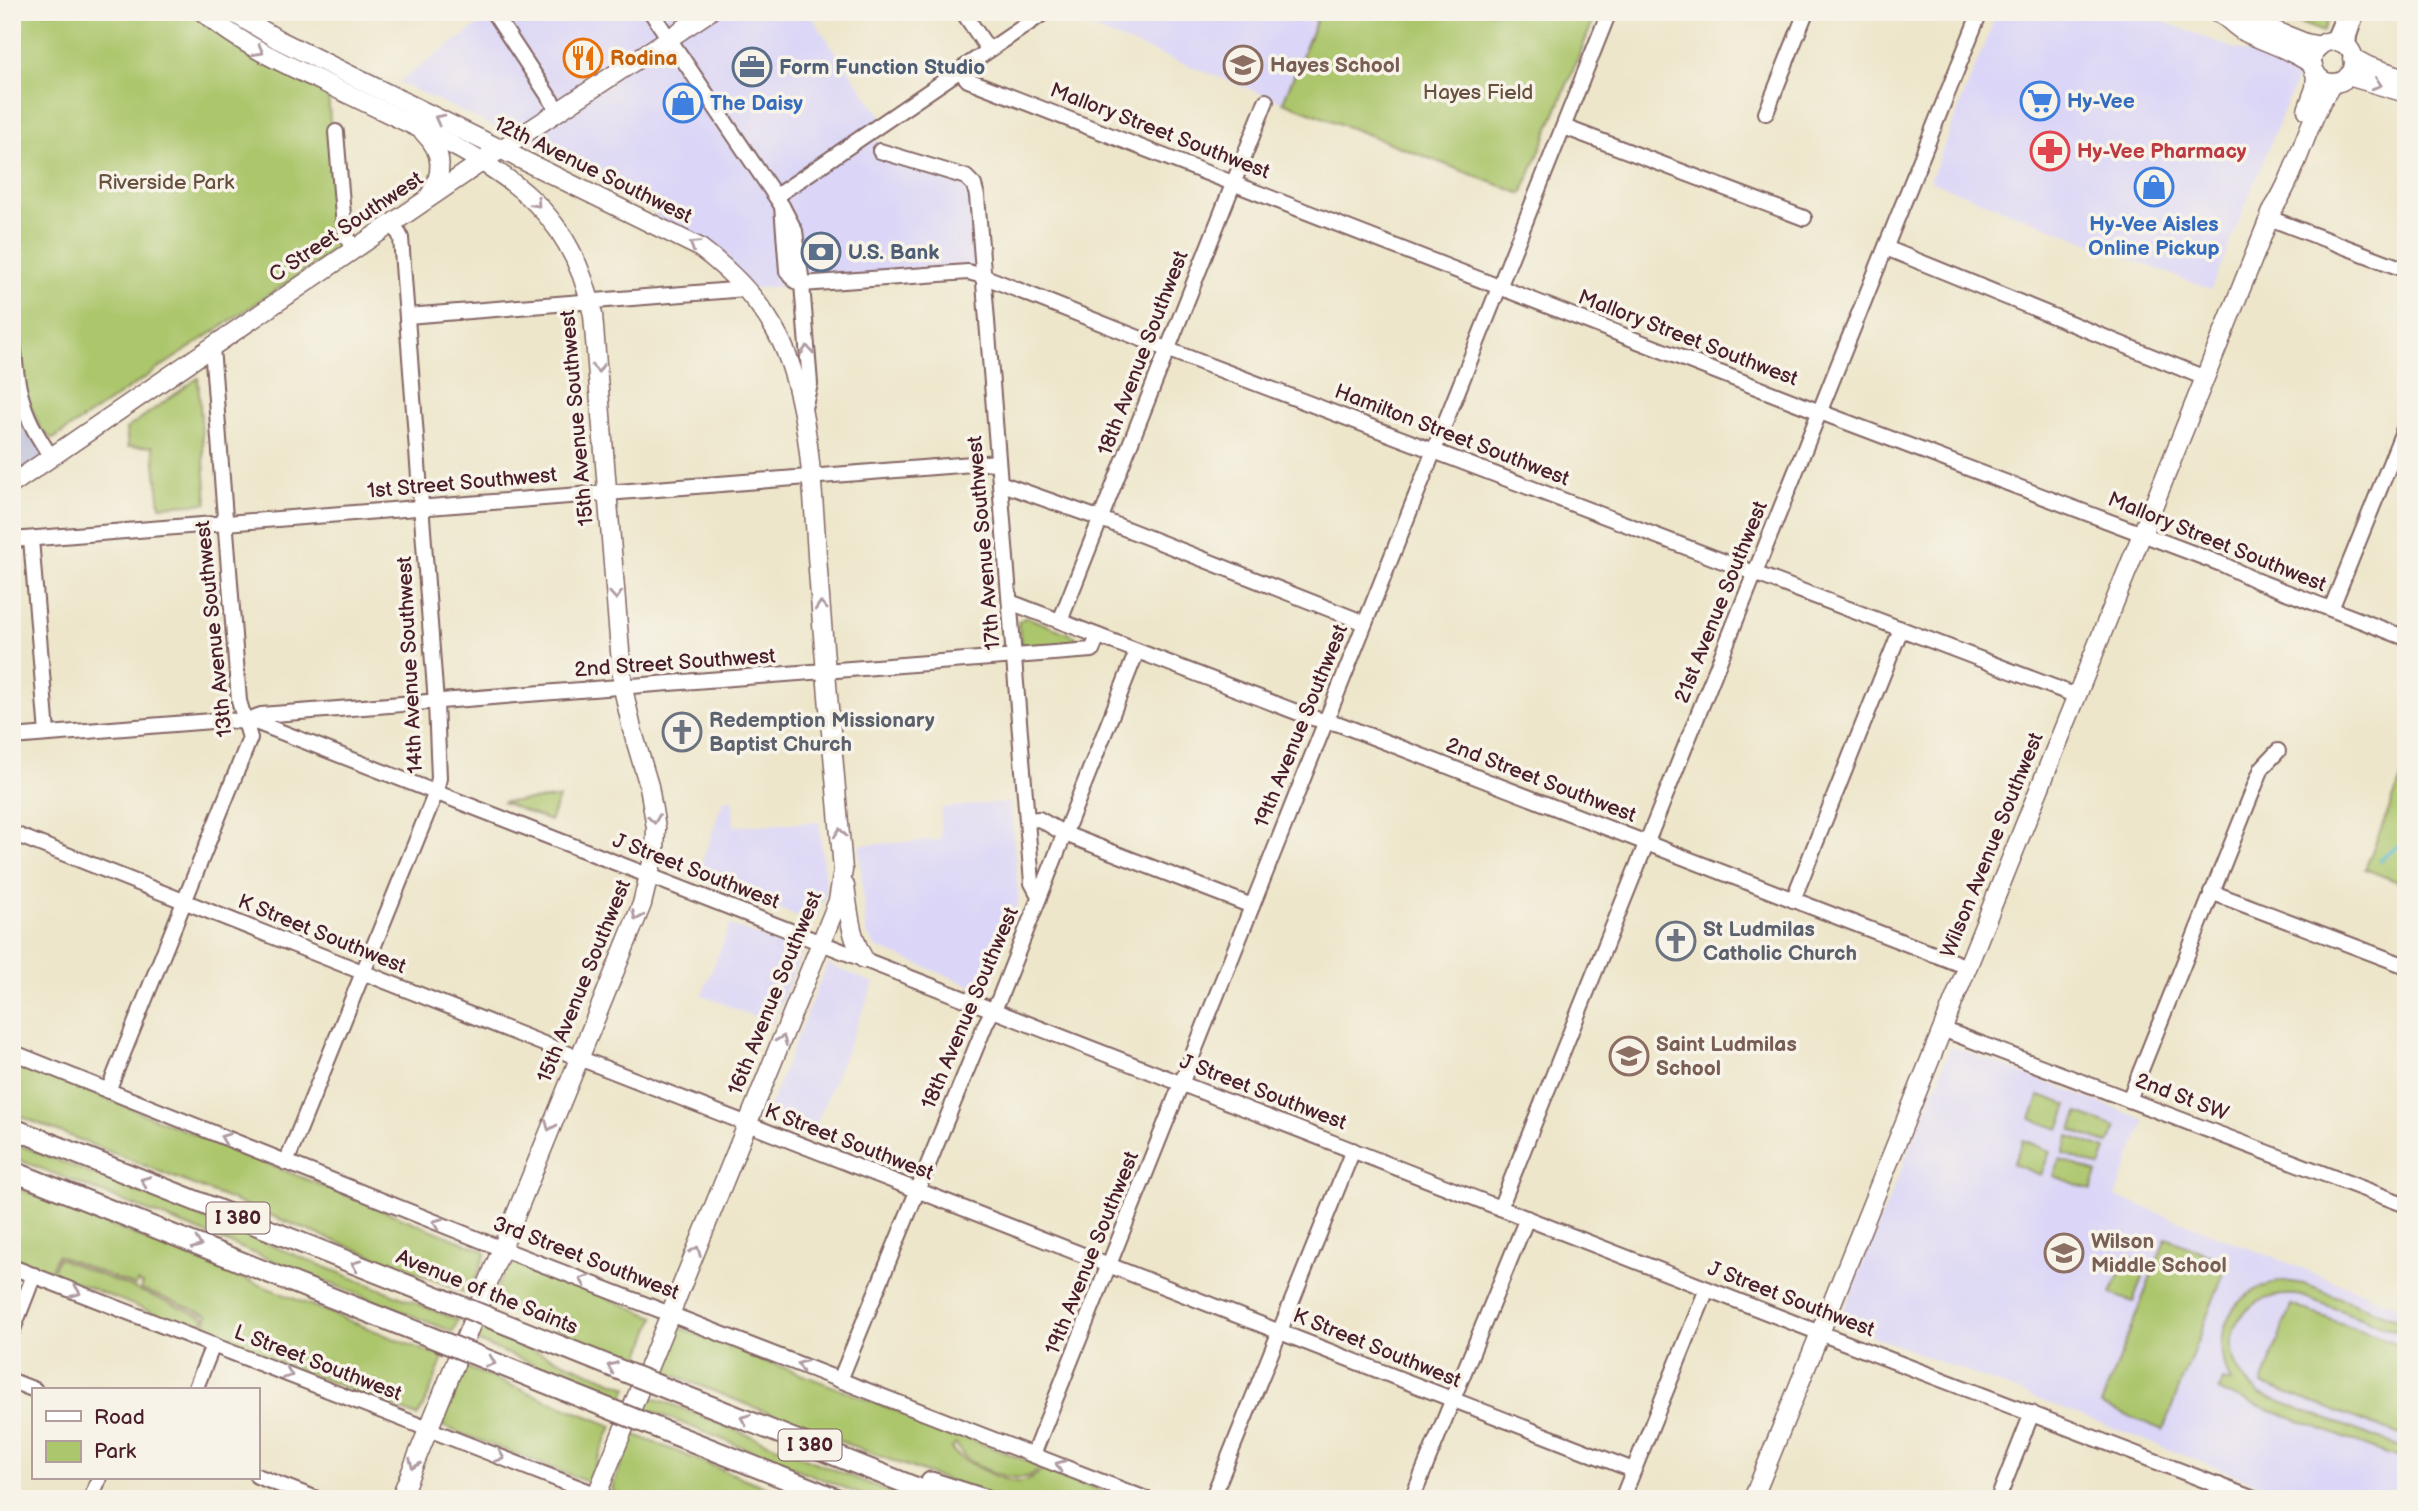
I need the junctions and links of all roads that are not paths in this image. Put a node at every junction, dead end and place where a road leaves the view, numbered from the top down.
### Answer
1 (203, 12) edge
2 (232, 12) edge
3 (493, 12) edge
4 (651, 12) edge
5 (709, 12) edge
6 (963, 12) edge
7 (1045, 12) edge
8 (1609, 12) edge
9 (1806, 12) edge
10 (1980, 12) edge
11 (2345, 12) edge
12 (2357, 12) edge
13 (2223, 15) edge
14 (669, 39) junction
15 (2338, 48) junction
16 (988, 49) junction
17 (2314, 69) junction
18 (959, 70) junction
19 (2406, 78) edge
20 (2340, 80) junction
21 (2406, 93) edge
22 (1266, 101) dead end
23 (559, 112) junction
24 (1766, 113) dead end
25 (1563, 127) junction
26 (418, 128) junction
27 (336, 132) dead end
28 (500, 150) junction
29 (880, 150) dead end
30 (483, 161) junction
31 (1232, 182) junction
32 (429, 198) junction
33 (779, 201) junction
34 (2271, 214) junction
35 (1804, 218) dead end
36 (393, 222) junction
37 (1886, 248) junction
38 (352, 250) junction
39 (2406, 270) edge
40 (983, 276) junction
41 (802, 284) junction
42 (1499, 286) junction
43 (746, 289) junction
44 (590, 301) junction
45 (12, 316) edge
46 (407, 316) junction
47 (212, 346) junction
48 (1167, 350) junction
49 (2205, 378) junction
50 (1820, 412) junction
51 (802, 417) junction
52 (2406, 424) edge
53 (1434, 451) junction
54 (2401, 452) edge
55 (51, 457) junction
56 (998, 462) junction
57 (811, 476) junction
58 (1000, 483) junction
59 (12, 484) edge
60 (608, 492) junction
61 (422, 507) junction
62 (1101, 519) junction
63 (225, 523) junction
64 (2142, 534) junction
65 (31, 539) junction
66 (12, 540) edge
67 (1755, 573) junction
68 (1010, 602) junction
69 (2331, 609) junction
70 (1060, 621) junction
71 (1366, 622) junction
72 (1901, 629) junction
73 (1098, 636) junction
74 (2406, 638) edge
75 (1137, 651) junction
76 (1014, 656) junction
77 (826, 672) junction
78 (623, 688) junction
79 (2077, 696) junction
80 (436, 703) junction
81 (1326, 721) junction
82 (252, 722) junction
83 (47, 734) junction
84 (12, 737) edge
85 (2278, 751) dead end
86 (436, 792) junction
87 (1028, 820) junction
88 (12, 833) edge
89 (1065, 834) junction
90 (1646, 843) junction
91 (843, 870) junction
92 (650, 876) junction
93 (2211, 892) junction
94 (1039, 896) junction
95 (1793, 900) junction
96 (184, 901) junction
97 (1252, 906) junction
98 (821, 943) junction
99 (864, 959) junction
100 (1967, 967) junction
101 (2406, 967) edge
102 (364, 973) junction
103 (993, 1010) junction
104 (1942, 1029) junction
105 (12, 1052) edge
106 (579, 1058) junction
107 (1182, 1083) junction
108 (108, 1091) junction
109 (2129, 1100) junction
110 (747, 1124) junction
111 (12, 1128) edge
112 (1353, 1150) junction
113 (286, 1163) junction
114 (12, 1171) edge
115 (917, 1191) junction
116 (2406, 1205) edge
117 (1500, 1208) junction
118 (1527, 1219) junction
119 (500, 1248) junction
120 (1110, 1265) junction
121 (12, 1267) edge
122 (34, 1275) junction
123 (1707, 1289) junction
124 (670, 1314) junction
125 (1280, 1331) junction
126 (12, 1332) edge
127 (1820, 1333) junction
128 (214, 1345) junction
129 (840, 1380) junction
130 (12, 1381) edge
131 (196, 1388) edge
132 (32, 1389) edge
133 (1453, 1400) junction
134 (2032, 1413) junction
135 (428, 1429) junction
136 (806, 1443) junction
137 (1033, 1455) junction
138 (1633, 1470) junction
139 (259, 1477) edge
140 (98, 1480) edge
141 (793, 1481) junction
142 (2216, 1492) edge
143 (600, 1497) edge
144 (91, 1499) edge
145 (317, 1499) edge
146 (400, 1499) edge
147 (816, 1499) edge
148 (837, 1499) edge
149 (945, 1499) edge
150 (984, 1499) edge
151 (1146, 1499) edge
152 (1212, 1499) edge
153 (1412, 1499) edge
154 (1622, 1499) edge
155 (1753, 1499) edge
156 (1998, 1499) edge
157 (2254, 1499) edge

1 -> 26 main road, 12th Avenue Southwest
28 -> 2 main road, 12th Avenue Southwest
3 - 23 street
4 - 14 street
5 - 14 main road, C Street Southwest
6 - 16 street
7 - 16 street
8 - 25 street, 19th Avenue Southwest
9 - 24 street
10 - 37 street, 21st Avenue Southwest
11 - 15 street
12 - 15 street
13 - 15 main road
13 - 17 main road
14 - 23 main road, C Street Southwest
14 - 33 street
15 - 17 main road
15 - 19 main road
15 - 20 main road
16 - 18 street
17 - 20 main road
17 - 34 main road, Wilson Avenue Southwest
18 - 31 street, Mallory Street Southwest
18 - 33 street
20 -> 21 main road
20 - 34 main road, Wilson Avenue Southwest
22 - 31 street, 18th Avenue Southwest
23 - 28 main road, C Street Southwest
25 - 35 street
25 - 42 street, 19th Avenue Southwest
26 - 30 main road, 12th Avenue Southwest
26 - 32 main road
27 - 38 street
28 - 30 main road, C Street Southwest
43 -> 28 main road, 12th Avenue Southwest
29 - 40 street, 17th Avenue Southwest
30 - 32 main road, C Street Southwest
30 -> 44 main road, 15th Avenue Southwest
31 - 42 street, Mallory Street Southwest
31 - 48 street, 18th Avenue Southwest
32 - 36 main road, C Street Southwest
33 - 41 street
34 - 39 street
34 - 49 main road, Wilson Avenue Southwest
36 - 38 main road, C Street Southwest
36 - 46 street, 14th Avenue Southwest
37 - 49 street
37 - 50 street, 21st Avenue Southwest
38 - 47 main road, C Street Southwest
40 - 41 street, Hamilton Street Southwest
40 - 48 street, Hamilton Street Southwest
40 - 56 street, 17th Avenue Southwest
51 -> 41 street
42 - 50 street, Mallory Street Southwest
42 - 53 street, 19th Avenue Southwest
43 - 44 street
43 - 51 main road, 12th Avenue Southwest
44 - 46 street
44 -> 60 main road, 15th Avenue Southwest
45 - 55 street
46 - 61 street, 14th Avenue Southwest
47 - 55 main road, C Street Southwest
47 - 63 street, 13th Avenue Southwest
48 - 53 street, Hamilton Street Southwest
48 - 62 street, 18th Avenue Southwest
49 - 64 main road, Wilson Avenue Southwest
50 - 64 street, Mallory Street Southwest
50 - 67 street, 21st Avenue Southwest
51 - 57 main road, 12th Avenue Southwest
52 - 54 street
53 - 67 street, Hamilton Street Southwest
53 - 71 street, 19th Avenue Southwest
54 - 69 street
55 - 59 main road, C Street Southwest
56 - 57 street, 1st Street Southwest
56 - 58 street, 17th Avenue Southwest
57 - 60 street, 1st Street Southwest
77 -> 57 main road, 16th Avenue Southwest
58 - 62 street
58 - 68 street, 17th Avenue Southwest
60 - 61 street, 1st Street Southwest
60 -> 78 main road, 15th Avenue Southwest
61 - 63 street, 1st Street Southwest
61 - 80 street, 14th Avenue Southwest
62 - 70 street, 18th Avenue Southwest
62 - 71 street
63 - 65 street, 1st Street Southwest
63 - 82 street, 13th Avenue Southwest
64 - 69 street, Mallory Street Southwest
64 - 79 main road, Wilson Avenue Southwest
65 - 66 street, 1st Street Southwest
65 - 83 street
67 - 72 street, Hamilton Street Southwest
67 - 90 street, 21st Avenue Southwest
68 - 70 street, 2nd Street Southwest
68 - 76 street, 17th Avenue Southwest
69 - 74 street, Mallory Street Southwest
70 - 73 street, 2nd Street Southwest
71 - 81 street, 19th Avenue Southwest
72 - 79 street, Hamilton Street Southwest
72 - 95 street
73 - 75 street, 2nd Street Southwest
73 - 76 street, 2nd Street Southwest
75 - 81 street, 2nd Street Southwest
75 - 89 street, 18th Avenue Southwest
76 - 77 street, 2nd Street Southwest
76 - 87 street, 17th Avenue Southwest
77 - 78 street, 2nd Street Southwest
91 -> 77 main road, 16th Avenue Southwest
78 - 80 street, 2nd Street Southwest
78 -> 92 main road, 15th Avenue Southwest
79 - 100 main road, Wilson Avenue Southwest
80 - 82 street, 2nd Street Southwest
80 - 86 street, 14th Avenue Southwest
81 - 90 street, 2nd Street Southwest
81 - 97 street, 19th Avenue Southwest
82 - 83 street, 2nd Street Southwest
82 - 86 street, J Street Southwest
82 - 96 street, 13th Avenue Southwest
83 - 84 street, 2nd Street Southwest
85 - 93 street
86 - 92 street, J Street Southwest
86 - 102 street, 14th Avenue Southwest
87 - 89 street
87 - 94 street, 17th Avenue Southwest
88 - 96 street, K Street Southwest
89 - 94 street, 18th Avenue Southwest
89 - 97 street
90 - 95 street, 2nd Street Southwest
90 - 117 street, 21st Avenue Southwest
91 - 98 main road, 16th Avenue Southwest
91 - 99 main road
92 - 98 street, J Street Southwest
92 -> 106 main road, 15th Avenue Southwest
93 - 101 street
93 - 109 street
94 - 103 street, 18th Avenue Southwest
95 - 100 street, 2nd Street Southwest
96 - 102 street, K Street Southwest
96 - 108 street, 13th Avenue Southwest
97 - 107 street, 19th Avenue Southwest
98 - 99 street, J Street Southwest
110 -> 98 main road, 16th Avenue Southwest
99 - 103 street, J Street Southwest
100 - 104 main road, Wilson Avenue Southwest
102 - 106 street, K Street Southwest
102 - 113 street, 14th Avenue Southwest
103 - 107 street, J Street Southwest
103 - 115 street, 18th Avenue Southwest
104 - 109 street, 2nd St SW
104 - 127 main road, Wilson Avenue Southwest
105 - 108 street, 3rd Street Southwest
106 - 110 street, K Street Southwest
106 -> 119 main road, 15th Avenue Southwest
107 - 112 street, J Street Southwest
107 - 120 street, 19th Avenue Southwest
113 -> 108 street, 3rd Street Southwest
109 - 116 street, 2nd St SW
110 - 115 street, K Street Southwest
124 -> 110 main road, 16th Avenue Southwest
136 -> 111 highway, Avenue of the Saints / I 380, bridge
112 - 117 street, J Street Southwest
112 - 125 street
119 -> 113 street, 3rd Street Southwest
114 -> 141 highway, I 380, bridge
115 - 120 street, K Street Southwest
115 - 129 street, 18th Avenue Southwest
117 - 118 street, J Street Southwest
118 - 123 street, J Street Southwest
118 - 133 street
124 -> 119 street, 3rd Street Southwest
119 - 135 main road, 15th Avenue Southwest
120 - 125 street, K Street Southwest
120 - 137 street, 19th Avenue Southwest
121 - 122 street, L Street Southwest
122 - 126 street
122 -> 128 street, L Street Southwest
123 - 127 street, J Street Southwest
123 - 138 street
129 -> 124 street, 3rd Street Southwest
124 - 143 main road, 16th Avenue Southwest
125 - 133 street, K Street Southwest
125 - 152 street
127 - 134 street, J Street Southwest
127 - 155 main road, Wilson Avenue Southwest
128 - 131 street
128 -> 135 street, L Street Southwest
129 - 137 street, 3rd Street Southwest
130 - 132 street
133 - 138 street, K Street Southwest
133 - 153 street
134 - 142 street, J Street Southwest
134 - 156 street
135 -> 143 street, L Street Southwest
135 -> 146 main road, 15th Avenue Southwest
136 - 149 highway, Avenue of the Saints / I 380
136 - 150 highway
151 -> 137 street, 3rd Street Southwest
138 - 154 street
139 - 145 street
140 - 144 street
141 - 147 highway
141 - 148 highway, I 380
142 - 157 street, J Street Southwest

